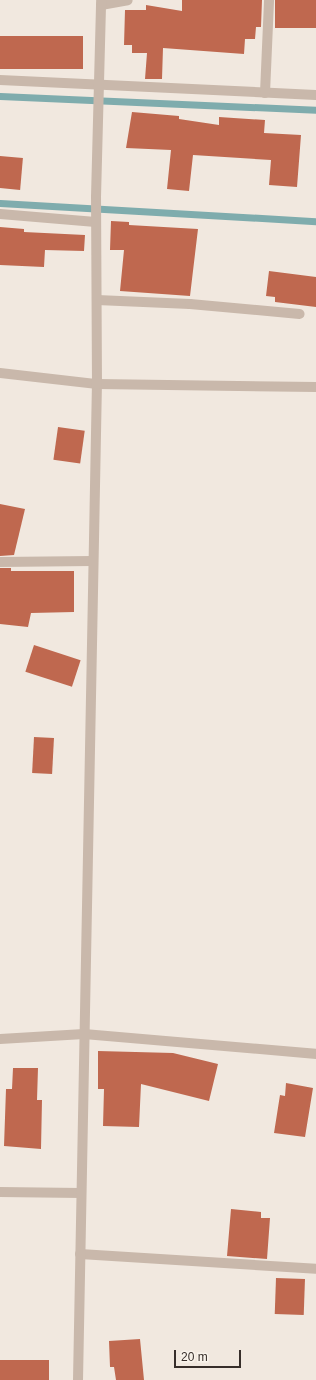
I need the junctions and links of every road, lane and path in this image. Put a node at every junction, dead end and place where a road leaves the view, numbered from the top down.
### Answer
1 (128, 0) edge
2 (269, 0) edge
3 (101, 3) edge
4 (0, 80) edge
5 (98, 86) junction
6 (265, 93) junction
7 (316, 95) edge
8 (0, 214) edge
9 (96, 222) junction
10 (96, 300) junction
11 (300, 314) dead end
12 (0, 373) edge
13 (97, 384) junction
14 (316, 387) edge
15 (92, 561) junction
16 (0, 562) edge
17 (84, 1034) junction
18 (0, 1039) edge
19 (316, 1054) edge
20 (0, 1192) edge
21 (81, 1194) junction
22 (80, 1254) junction
23 (316, 1269) edge
24 (78, 1380) edge

1 - 3 street
2 - 6 street
3 - 5 street
4 - 5 street
5 - 6 street
5 - 9 street
6 - 7 street
8 - 9 street
9 - 10 street
10 - 11 street
10 - 13 street
12 - 13 street
13 - 14 street
13 - 15 street
15 - 16 street
15 - 17 street
17 - 18 street
17 - 19 street
17 - 21 street
20 - 21 street
21 - 22 street
22 - 23 street
22 - 24 street

